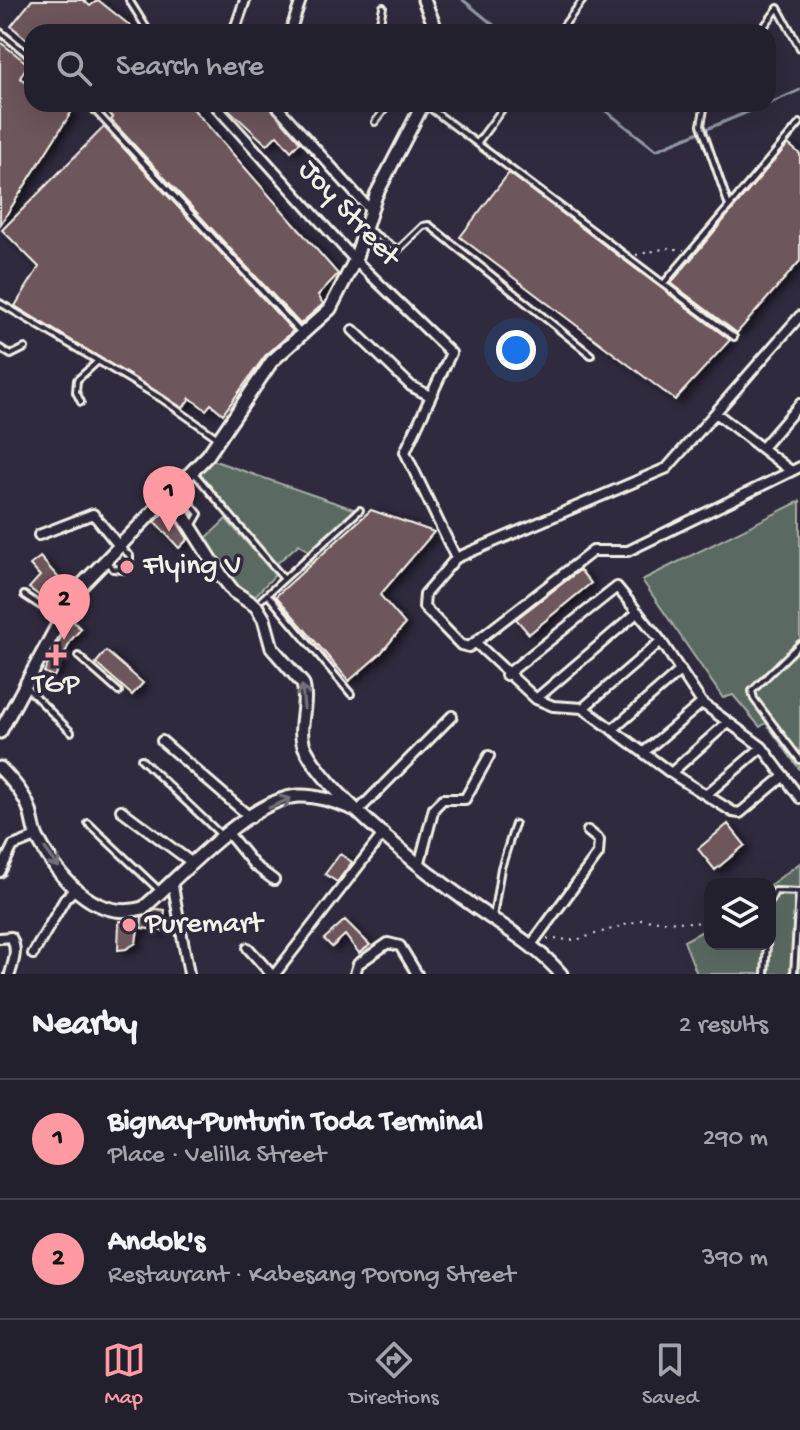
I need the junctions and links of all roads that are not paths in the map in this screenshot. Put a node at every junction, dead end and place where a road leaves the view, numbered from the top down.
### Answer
1 (129, 0) edge
2 (245, 0) edge
3 (301, 0) edge
4 (424, 0) edge
5 (583, 0) edge
6 (383, 7) dead end
7 (144, 24) edge
8 (237, 24) edge
9 (293, 24) edge
10 (380, 24) edge
11 (434, 24) edge
12 (565, 24) edge
13 (766, 24) edge
14 (0, 32) edge
15 (800, 48) edge
16 (24, 52) edge
17 (96, 112) edge
18 (221, 112) edge
19 (282, 112) edge
20 (383, 112) edge
21 (420, 112) edge
22 (435, 112) edge
23 (500, 112) edge
24 (703, 112) edge
25 (375, 122) dead end
26 (800, 123) edge
27 (478, 142) junction
28 (729, 206) junction
29 (370, 210) junction
30 (365, 227) junction
31 (355, 260) junction
32 (665, 282) junction
33 (0, 303) edge
34 (800, 316) edge
35 (353, 330) dead end
36 (303, 335) junction
37 (734, 337) dead end
38 (0, 348) edge
39 (25, 348) dead end
40 (591, 355) dead end
41 (97, 362) junction
42 (428, 395) junction
43 (81, 402) dead end
44 (800, 404) edge
45 (716, 413) junction
46 (219, 439) junction
47 (762, 448) junction
48 (796, 469) edge
49 (193, 472) junction
50 (178, 496) junction
51 (360, 510) dead end
52 (39, 535) dead end
53 (119, 546) junction
54 (456, 558) junction
55 (105, 561) junction
56 (130, 564) dead end
57 (124, 570) dead end
58 (284, 579) junction
59 (267, 594) junction
60 (24, 595) dead end
61 (262, 599) dead end
62 (638, 612) junction
63 (59, 618) junction
64 (661, 641) junction
65 (476, 643) junction
66 (800, 644) edge
67 (78, 656) dead end
68 (681, 670) junction
69 (506, 675) junction
70 (26, 687) junction
71 (119, 692) dead end
72 (351, 694) dead end
73 (536, 699) junction
74 (702, 703) junction
75 (583, 708) junction
76 (452, 716) dead end
77 (728, 722) junction
78 (612, 730) junction
79 (0, 732) edge
80 (71, 732) dead end
81 (162, 741) dead end
82 (762, 747) junction
83 (644, 752) junction
84 (489, 756) dead end
85 (141, 759) dead end
86 (800, 760) edge
87 (0, 768) edge
88 (671, 773) junction
89 (784, 776) junction
90 (707, 794) junction
91 (800, 798) edge
92 (121, 810) dead end
93 (358, 811) junction
94 (251, 818) junction
95 (88, 823) dead end
96 (515, 824) dead end
97 (588, 831) dead end
98 (384, 833) junction
99 (226, 835) junction
100 (36, 837) junction
101 (191, 862) junction
102 (420, 862) junction
103 (0, 872) edge
104 (274, 880) dead end
105 (172, 881) junction
106 (75, 889) junction
107 (776, 891) edge
108 (160, 892) junction
109 (800, 892) edge
110 (492, 919) junction
111 (0, 938) edge
112 (531, 945) junction
113 (248, 948) dead end
114 (767, 950) edge
115 (33, 954) dead end
116 (10, 974) edge
117 (189, 974) edge
118 (273, 974) edge
119 (355, 974) edge
120 (417, 974) edge
121 (561, 974) edge
122 (765, 974) edge
123 (794, 974) edge

1 - 7 lane
2 - 8 street
3 - 9 street
4 - 11 main road
5 - 12 lane
6 - 10 lane
13 - 15 lane
14 - 16 lane
17 - 36 lane
18 - 31 street, Joy Street
19 - 29 street
20 - 25 lane
21 - 29 main road
22 - 27 lane
23 - 27 lane
24 - 28 lane
26 - 28 lane
27 - 32 lane
28 - 32 lane
29 - 30 main road
30 - 31 main road
30 - 40 lane
31 - 36 main road
31 - 42 street, Joy Street
32 - 37 lane
33 - 41 lane
34 - 45 street
35 - 42 street
36 - 46 main road
38 - 39 lane
41 - 43 lane
41 - 46 lane
42 - 54 street
44 - 47 street
45 - 47 street
45 - 54 street
46 - 49 main road
47 - 48 street
48 - 65 street
49 - 50 main road
49 - 58 lane
50 - 53 main road
93 -> 50 main road
51 - 58 lane
52 - 53 street
53 - 55 main road
53 - 56 lane
54 - 65 street
55 - 57 lane
55 - 63 main road
58 - 59 lane
59 - 61 lane
59 - 72 lane
60 - 63 lane
62 - 64 street
62 - 69 street
62 - 73 street
63 - 70 main road
64 - 68 street
64 - 75 street
65 - 69 street
66 - 86 lane
67 - 71 lane
68 - 74 street
68 - 78 street
69 - 73 street
70 - 79 main road
70 - 80 lane
73 - 75 street
74 - 77 street
74 - 83 street
75 - 78 street
76 - 93 street
77 - 82 street
77 - 88 street
78 - 83 street
81 - 94 street
82 - 89 street
82 - 90 street
83 - 88 street
84 - 102 street
85 - 99 lane
87 - 100 main road
88 - 90 street
89 - 90 street
89 - 91 street
92 - 101 street
94 -> 93 main road
93 - 98 main road
94 - 99 main road
95 - 108 lane
96 - 110 lane
97 - 112 street
98 - 102 main road
98 - 118 street
99 - 101 main road
99 - 104 street
100 - 103 street
100 -> 106 main road
101 - 105 main road
102 - 110 main road
105 - 108 main road
105 - 117 street
106 - 108 main road
106 - 115 street
107 - 109 lane
109 - 123 lane
110 - 112 main road
111 - 116 street
112 - 121 main road
113 - 118 street
114 - 122 lane
119 - 120 street

